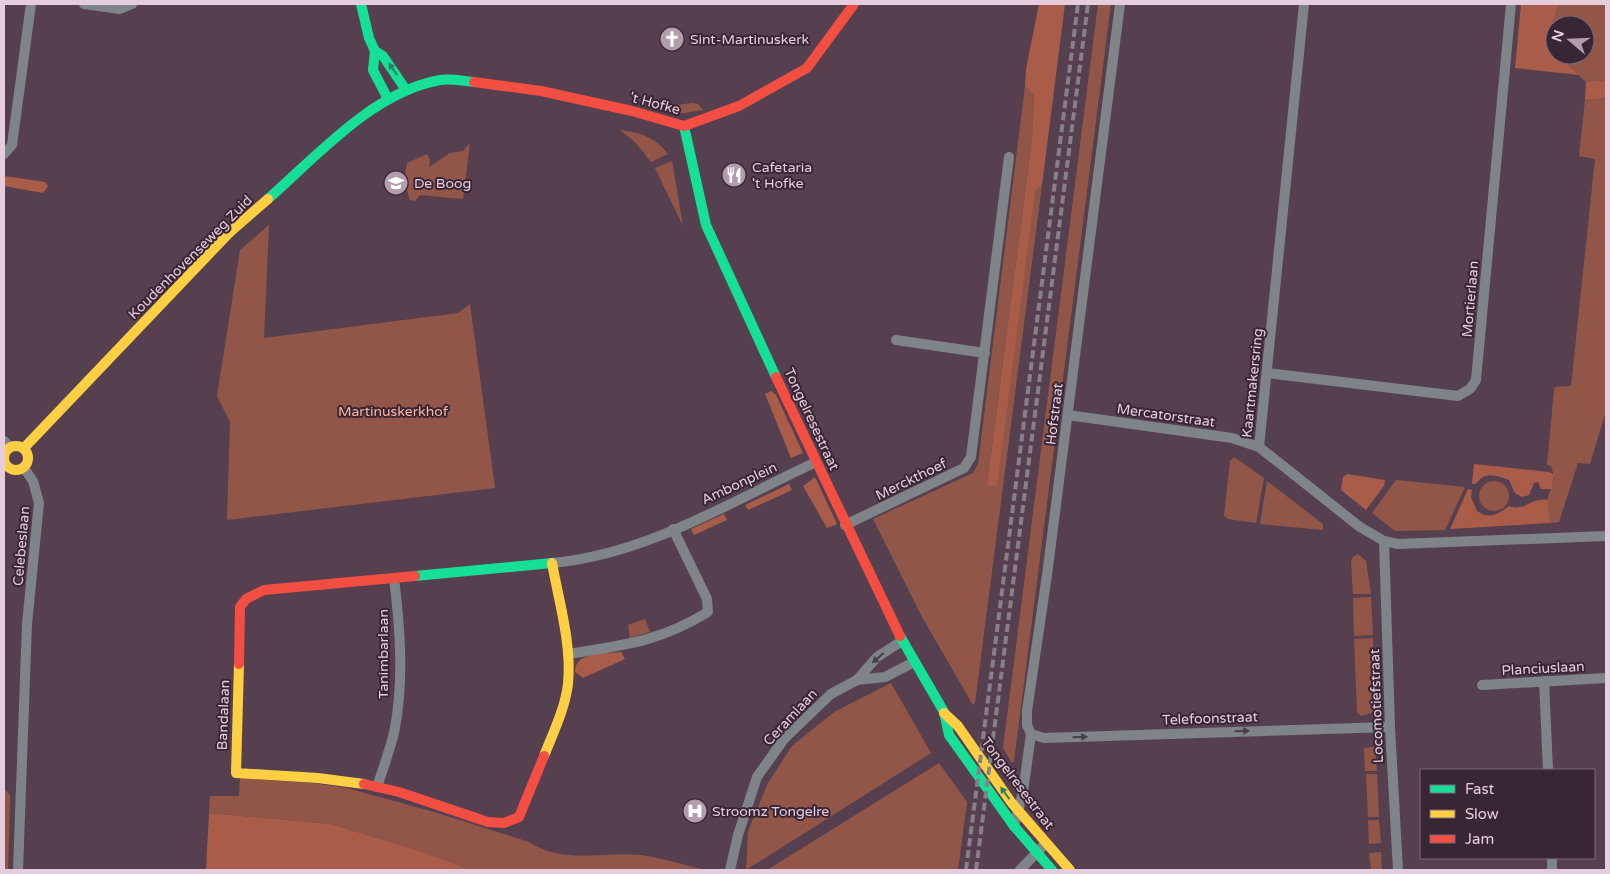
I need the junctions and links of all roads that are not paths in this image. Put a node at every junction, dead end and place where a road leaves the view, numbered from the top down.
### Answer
1 (31, 4) edge
2 (84, 4) edge
3 (132, 4) edge
4 (362, 4) edge
5 (854, 4) edge
6 (1120, 4) edge
7 (1304, 4) edge
8 (1512, 4) edge
9 (375, 51) junction
10 (406, 90) junction
11 (388, 99) junction
12 (684, 126) junction
13 (4, 154) edge
14 (1010, 157) dead end
15 (896, 340) dead end
16 (985, 353) junction
17 (1267, 373) junction
18 (1068, 415) junction
19 (7, 444) edge
20 (1259, 447) junction
21 (24, 448) junction
22 (816, 462) junction
23 (24, 468) junction
24 (6, 470) edge
25 (845, 525) junction
26 (674, 529) junction
27 (1606, 536) edge
28 (1384, 541) junction
29 (552, 563) junction
30 (394, 578) junction
31 (902, 640) junction
32 (568, 654) junction
33 (914, 662) junction
34 (1606, 678) edge
35 (857, 680) junction
36 (1544, 681) junction
37 (1482, 685) dead end
38 (944, 712) junction
39 (1390, 727) junction
40 (1031, 734) junction
41 (1548, 769) edge
42 (377, 788) junction
43 (1018, 810) junction
44 (1014, 826) junction
45 (1046, 843) junction
46 (1036, 852) junction
47 (18, 870) edge
48 (730, 870) edge
49 (1020, 870) edge
50 (1052, 870) edge
51 (1070, 870) edge
52 (1398, 870) edge

1 - 13 street
2 - 3 street
4 - 9 main road
5 - 12 main road, 't Hofke
6 - 18 street, Hofstraat
7 - 17 street, Kaartmakersring
8 - 17 street, Mortierlaan
10 -> 9 main road
9 - 11 main road
10 - 11 main road, 't Hofke
10 - 12 main road, 't Hofke
11 - 21 main road, Koudenhovenseweg Zuid
12 - 22 main road, Tongelresestraat
14 - 16 street, Merckthoef
15 - 16 street
16 - 25 street, Merckthoef
17 - 20 street, Kaartmakersring
18 - 20 street, Mercatorstraat
18 - 40 street, Hofstraat
19 - 21 main road
19 - 24 main road
20 - 28 street, Kaartmakersring
21 - 23 main road
22 - 25 main road, Tongelresestraat
22 - 26 street, Ambonplein
23 - 24 main road
23 - 47 street, Celebeslaan
25 - 31 main road, Tongelresestraat
26 - 29 street, Ambonplein
26 - 32 street
27 - 28 street, Kaartmakersring
28 - 39 street, Locomotiefstraat
29 - 30 main road, Bandalaan
29 - 32 main road, Bandalaan
30 - 42 street, Tanimbarlaan
30 - 42 main road, Bandalaan
31 - 33 main road, Tongelresestraat
31 -> 35 street, Ceramlaan
32 - 42 main road, Bandalaan
33 - 35 street, Ceramlaan
33 - 38 main road, Tongelresestraat
34 - 36 street, Planciuslaan
35 - 48 street, Ceramlaan
36 - 37 street, Planciuslaan
36 - 41 street
43 -> 38 main road, Tongelresestraat
38 - 44 main road, Tongelresestraat
40 -> 39 street, Telefoonstraat
39 - 52 street, Locomotiefstraat
40 - 43 street, Hofstraat
43 - 44 street, Hofstraat
43 - 45 main road, Tongelresestraat
44 - 46 main road, Tongelresestraat
45 - 46 street
45 - 51 main road, Tongelresestraat
46 - 49 street
46 - 50 main road, Tongelresestraat

